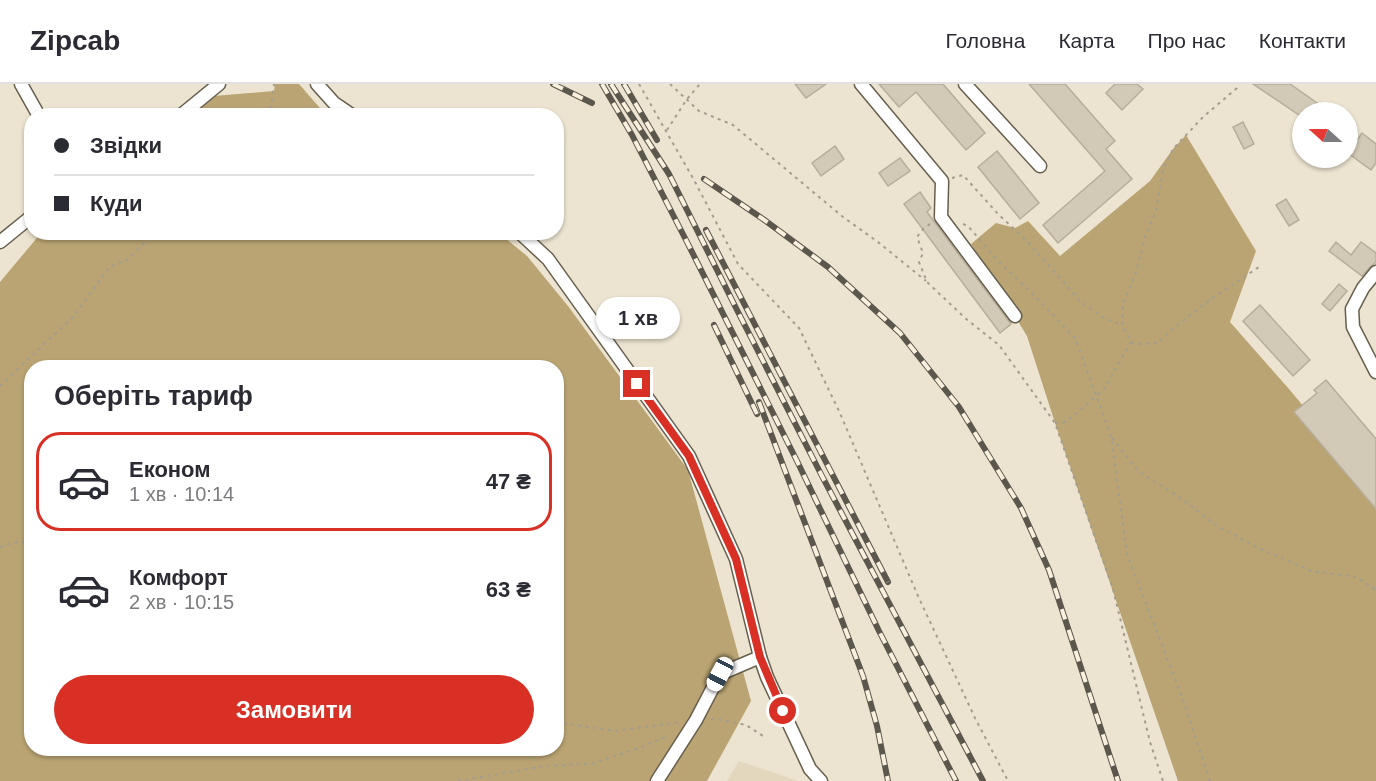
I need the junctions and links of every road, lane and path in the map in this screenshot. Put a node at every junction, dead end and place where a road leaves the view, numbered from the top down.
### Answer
1 (21, 84) edge
2 (219, 84) edge
3 (274, 84) edge
4 (317, 84) edge
5 (639, 84) edge
6 (670, 84) edge
7 (700, 84) edge
8 (861, 84) edge
9 (965, 84) edge
10 (1238, 84) edge
11 (687, 99) junction
12 (34, 108) edge
13 (190, 108) edge
14 (271, 108) edge
15 (341, 108) edge
16 (667, 131) junction
17 (1040, 166) dead end
18 (942, 182) junction
19 (941, 217) junction
20 (24, 222) edge
21 (148, 240) edge
22 (528, 240) edge
23 (0, 242) edge
24 (1259, 267) dead end
25 (1376, 272) edge
26 (927, 282) junction
27 (1015, 316) dead end
28 (1122, 325) junction
29 (1131, 342) junction
30 (27, 360) edge
31 (24, 363) edge
32 (1376, 372) edge
33 (0, 386) edge
34 (1096, 396) junction
35 (1055, 423) junction
36 (1111, 436) junction
37 (24, 541) edge
38 (0, 547) edge
39 (1376, 590) edge
40 (760, 657) junction
41 (696, 720) junction
42 (564, 723) edge
43 (675, 733) dead end
44 (763, 736) dead end
45 (458, 781) edge
46 (657, 781) edge
47 (821, 781) edge
48 (1008, 781) edge
49 (1163, 781) edge
50 (1210, 781) edge

1 - 12 street
2 - 13 street
3 - 14 path
4 - 15 street
5 - 16 path
6 - 11 path
7 - 11 path
8 - 18 street
9 - 17 street
10 - 28 path
11 - 16 path
11 - 26 path
16 - 48 path
18 - 19 street
18 - 28 path
19 - 26 path
19 - 27 street
19 - 34 path
20 - 23 street
21 - 30 path
22 - 40 street
24 - 29 path
25 - 32 street
26 - 35 path
28 - 29 path
29 - 34 path
31 - 33 path
34 - 35 path
34 - 36 path
35 - 49 path
36 - 39 path
36 - 50 path
37 - 38 path
40 - 41 street
40 - 47 street
41 - 42 path
41 - 44 path
41 - 46 street
43 - 45 path

